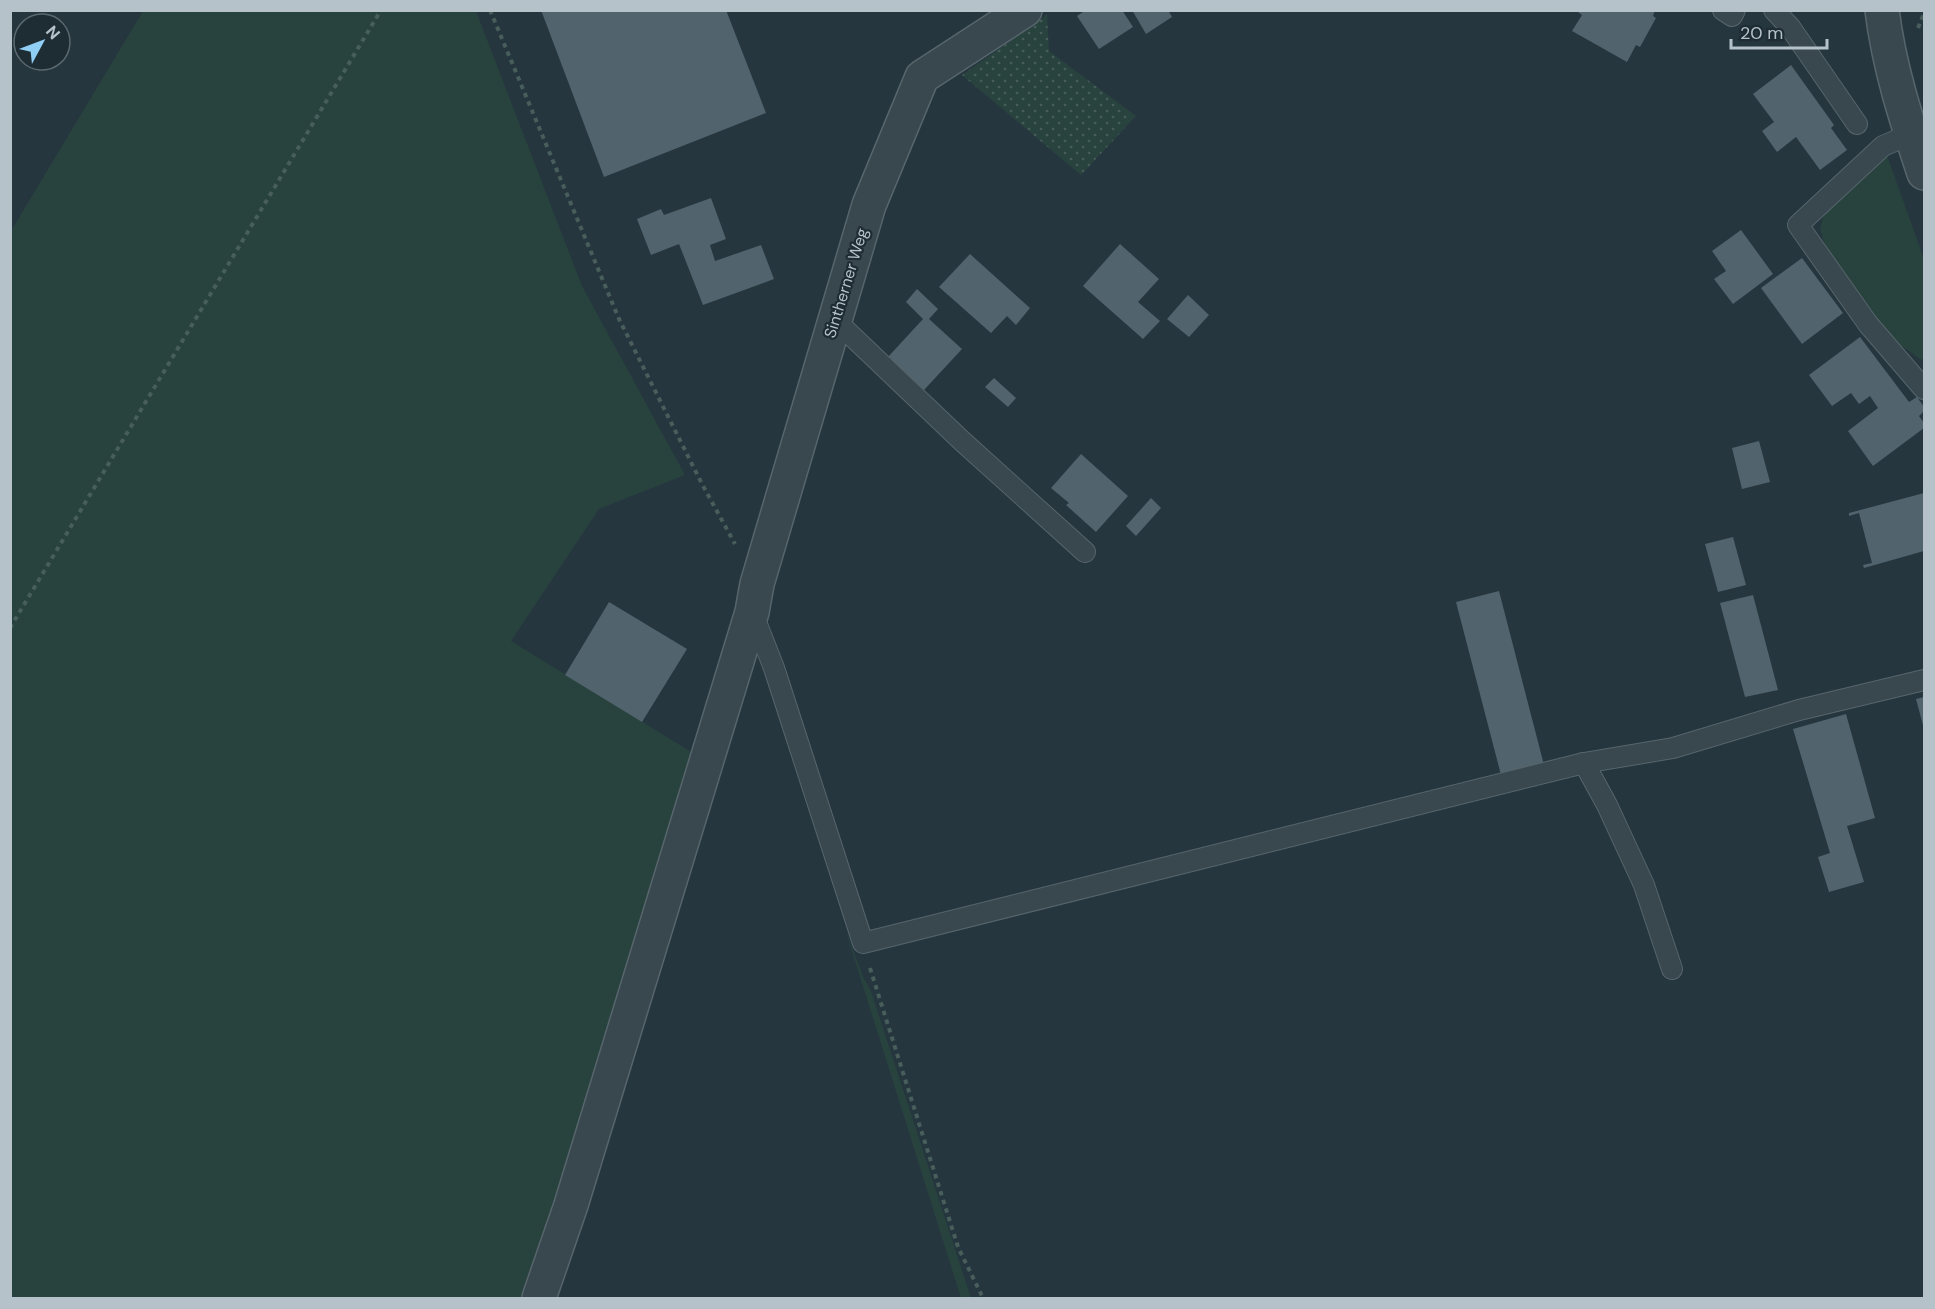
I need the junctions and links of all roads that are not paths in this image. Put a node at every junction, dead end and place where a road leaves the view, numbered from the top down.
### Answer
1 (1025, 10) edge
2 (1723, 10) edge
3 (1735, 10) edge
4 (1774, 10) edge
5 (1882, 10) edge
6 (1857, 124) dead end
7 (1911, 134) junction
8 (1924, 172) edge
9 (834, 319) junction
10 (1924, 389) edge
11 (1084, 552) dead end
12 (754, 598) junction
13 (1924, 680) edge
14 (1584, 763) junction
15 (1672, 969) dead end
16 (539, 1299) edge

1 - 9 street, Sintherner Weg
2 - 3 lane
4 - 6 lane
5 - 7 street
7 - 8 street
7 - 10 lane
9 - 11 lane
9 - 12 street, Sintherner Weg
12 - 14 lane
12 - 16 street, Sintherner Weg
13 - 14 lane
14 - 15 lane

